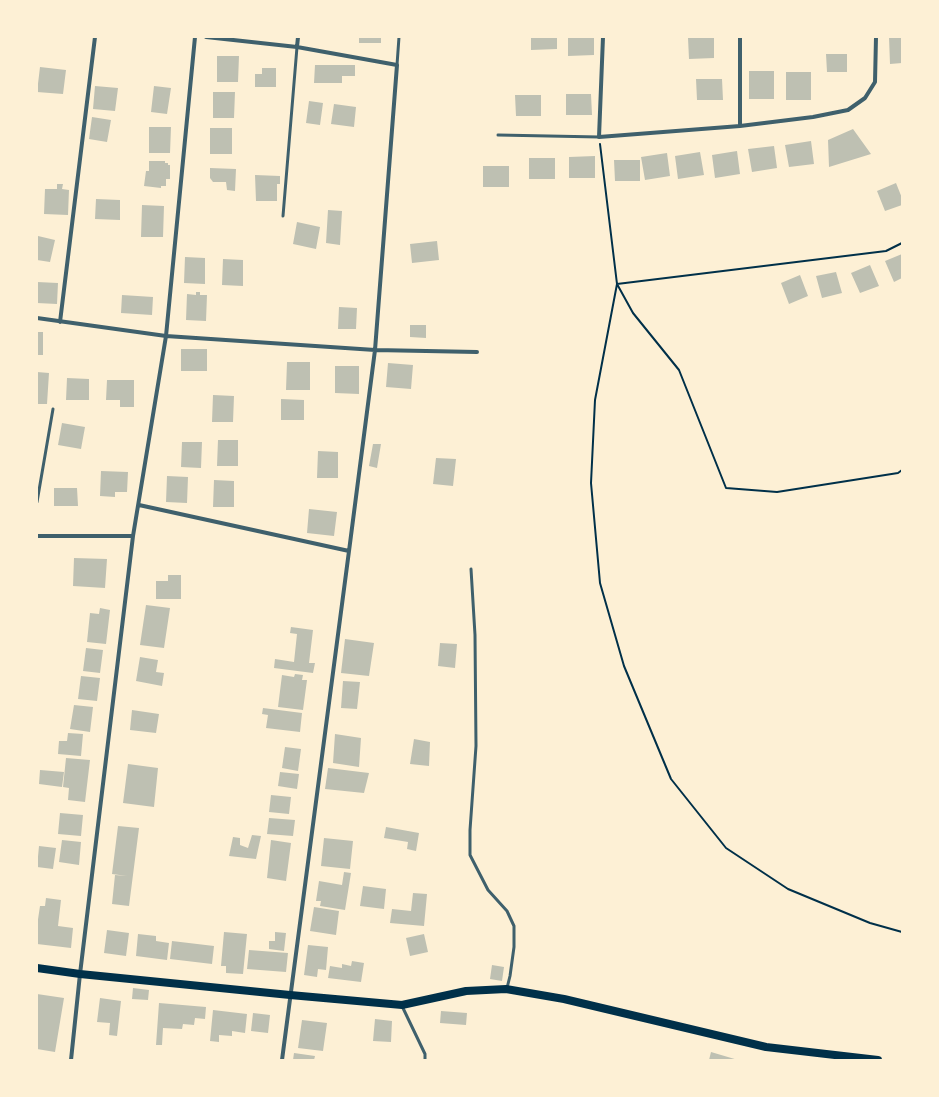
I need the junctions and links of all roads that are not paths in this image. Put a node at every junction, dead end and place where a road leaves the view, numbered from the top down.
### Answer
1 (96, 37) edge
2 (195, 37) edge
3 (206, 37) edge
4 (298, 37) edge
5 (399, 37) edge
6 (603, 37) edge
7 (740, 37) edge
8 (876, 37) edge
9 (298, 47) junction
10 (397, 65) junction
11 (740, 126) junction
12 (498, 135) dead end
13 (599, 137) junction
14 (283, 216) dead end
15 (37, 318) edge
16 (60, 322) junction
17 (166, 336) junction
18 (375, 350) junction
19 (477, 352) dead end
20 (53, 409) dead end
21 (37, 502) edge
22 (139, 505) junction
23 (37, 536) edge
24 (133, 536) junction
25 (349, 551) junction
26 (470, 569) dead end
27 (37, 968) edge
28 (80, 974) junction
29 (506, 989) junction
30 (290, 995) junction
31 (402, 1005) junction
32 (71, 1060) edge
33 (282, 1060) edge
34 (425, 1060) edge
35 (878, 1060) edge

1 - 16 street
2 - 17 street
3 - 9 street
4 - 9 street
5 - 10 lane
6 - 13 street
7 - 11 street
8 - 11 street
9 - 10 street
9 - 14 lane
10 - 18 street
11 - 13 street
12 - 13 lane
15 - 16 street
16 - 17 street
17 - 18 street
17 - 22 street
18 - 19 street
18 - 25 street
20 - 21 lane
22 - 24 street
22 - 25 street
23 - 24 street
24 - 28 street
25 - 30 street
26 - 29 lane
27 - 28 main road
28 - 30 main road
28 - 32 street
29 - 31 main road
29 - 35 main road
30 - 31 main road
30 - 33 street
31 - 34 lane

